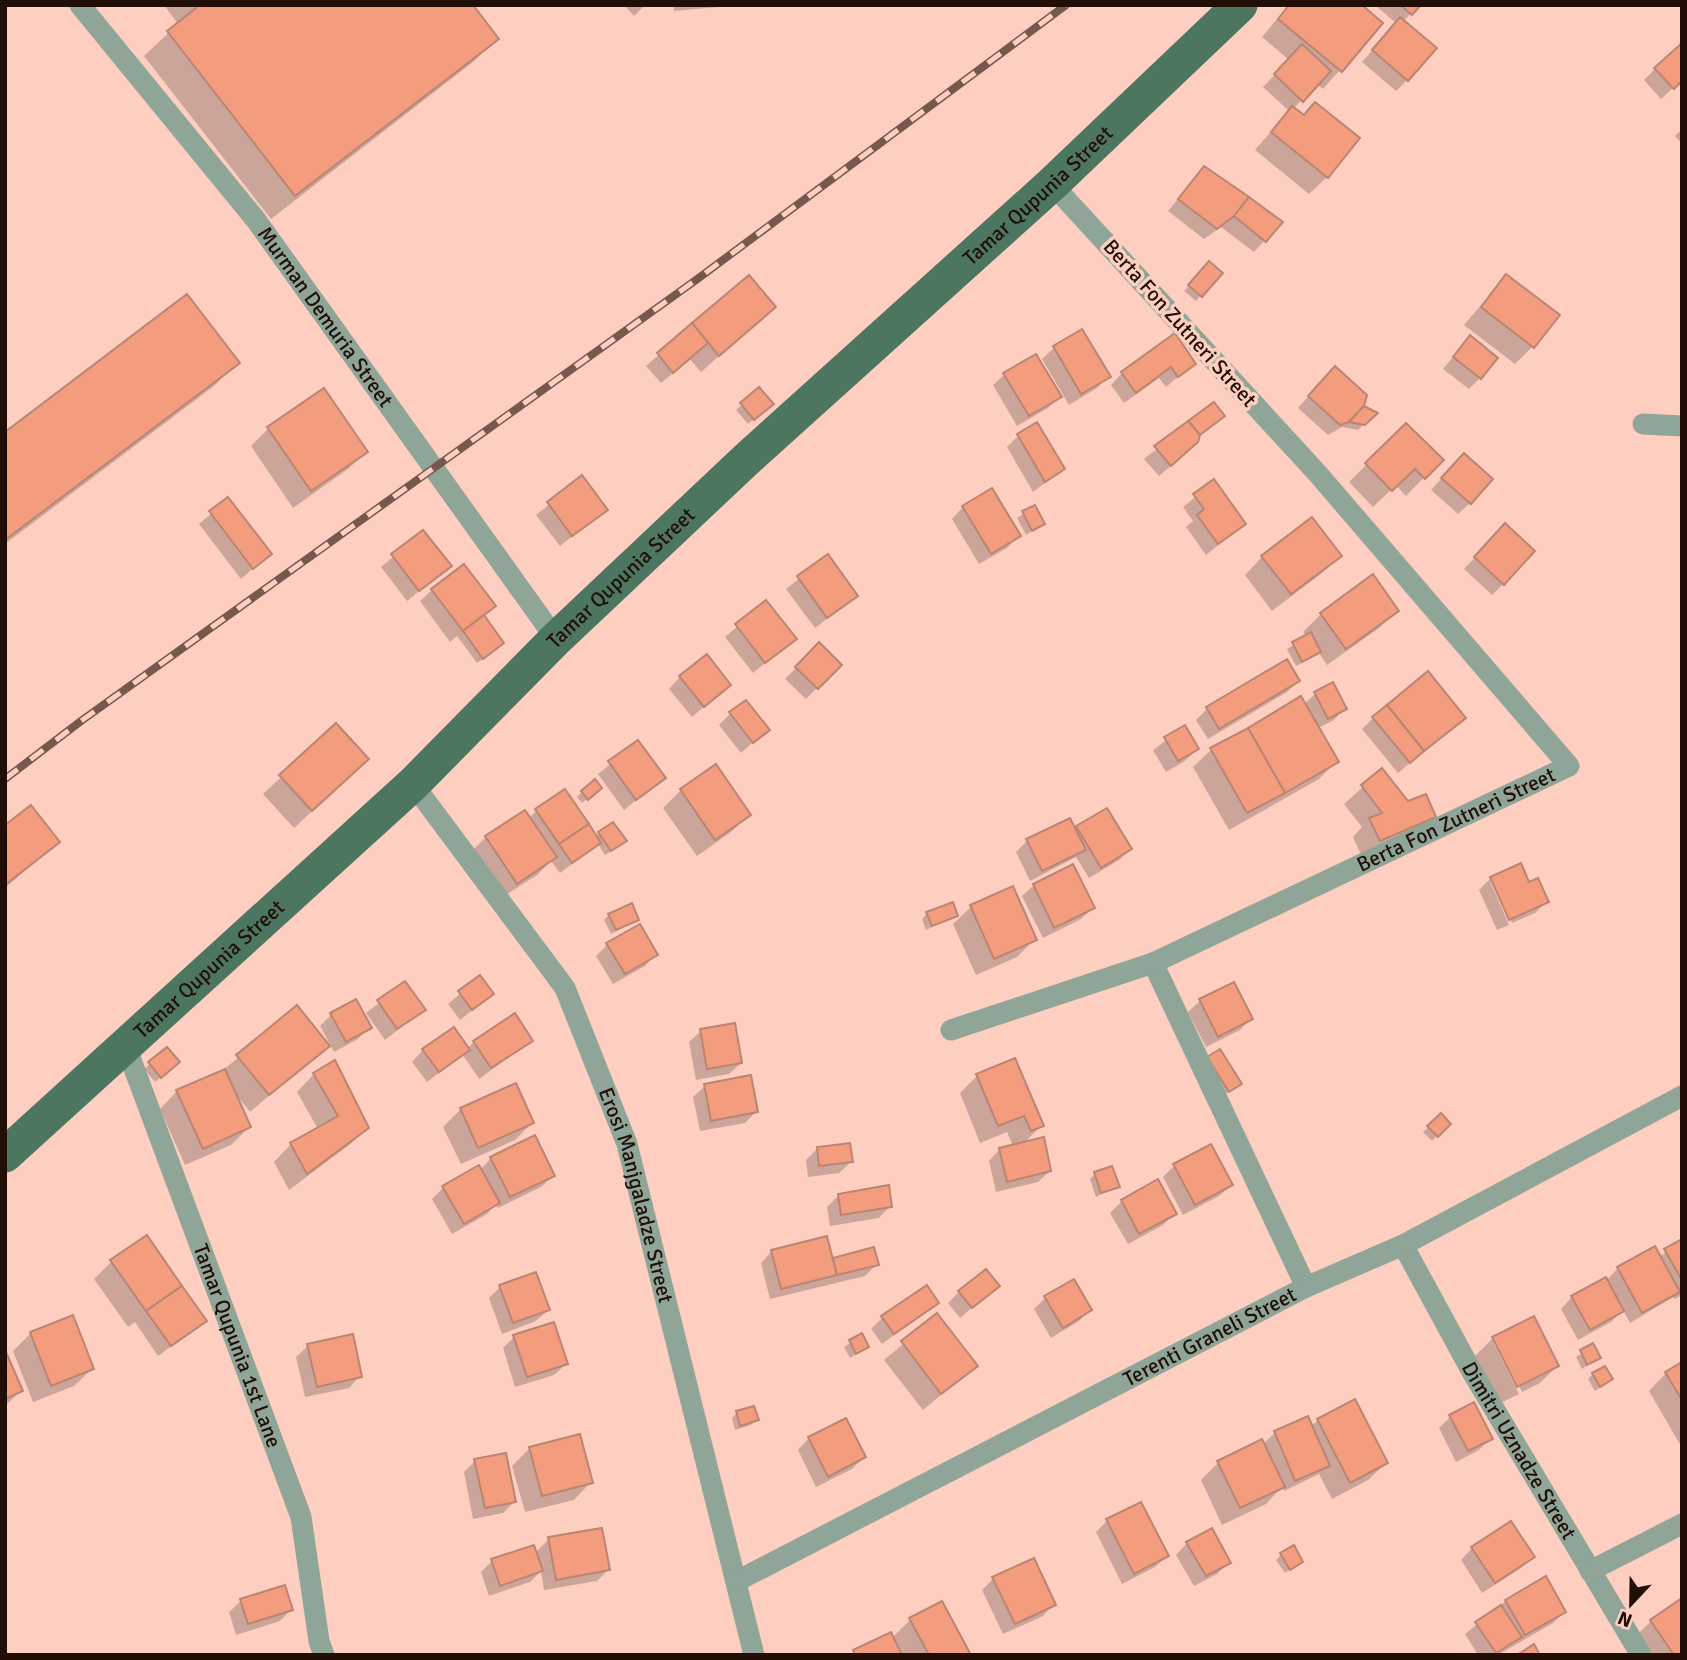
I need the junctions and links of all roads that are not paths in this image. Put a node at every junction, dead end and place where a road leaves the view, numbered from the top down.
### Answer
1 (80, 5) edge
2 (1240, 5) edge
3 (1052, 184) junction
4 (1643, 424) dead end
5 (1682, 426) edge
6 (556, 639) junction
7 (413, 784) junction
8 (1153, 964) junction
9 (951, 1030) dead end
10 (125, 1044) junction
11 (1682, 1096) edge
12 (5, 1155) edge
13 (1403, 1245) junction
14 (1306, 1287) junction
15 (1682, 1524) edge
16 (1590, 1571) junction
17 (737, 1581) junction
18 (324, 1655) edge
19 (754, 1655) edge
20 (1641, 1655) edge

1 - 6 street, Murman Demuria Street
2 - 3 main road, Tamar Qupunia Street
3 - 6 main road, Tamar Qupunia Street
3 - 8 street, Berta Fon Zutneri Street
4 - 5 street
6 - 7 main road, Tamar Qupunia Street
7 - 10 main road, Tamar Qupunia Street
7 - 17 street, Erosi Manjgaladze Street
8 - 9 street
8 - 14 street
10 - 12 main road, Tamar Qupunia Street
10 - 18 street, Tamar Qupunia 1st Lane
11 - 13 street, Terenti Graneli Street
13 - 14 street, Terenti Graneli Street
13 - 16 street, Dimitri Uznadze Street
14 - 17 street, Terenti Graneli Street
15 - 16 street
16 - 20 street, Dimitri Uznadze Street
17 - 19 street, Erosi Manjgaladze Street

